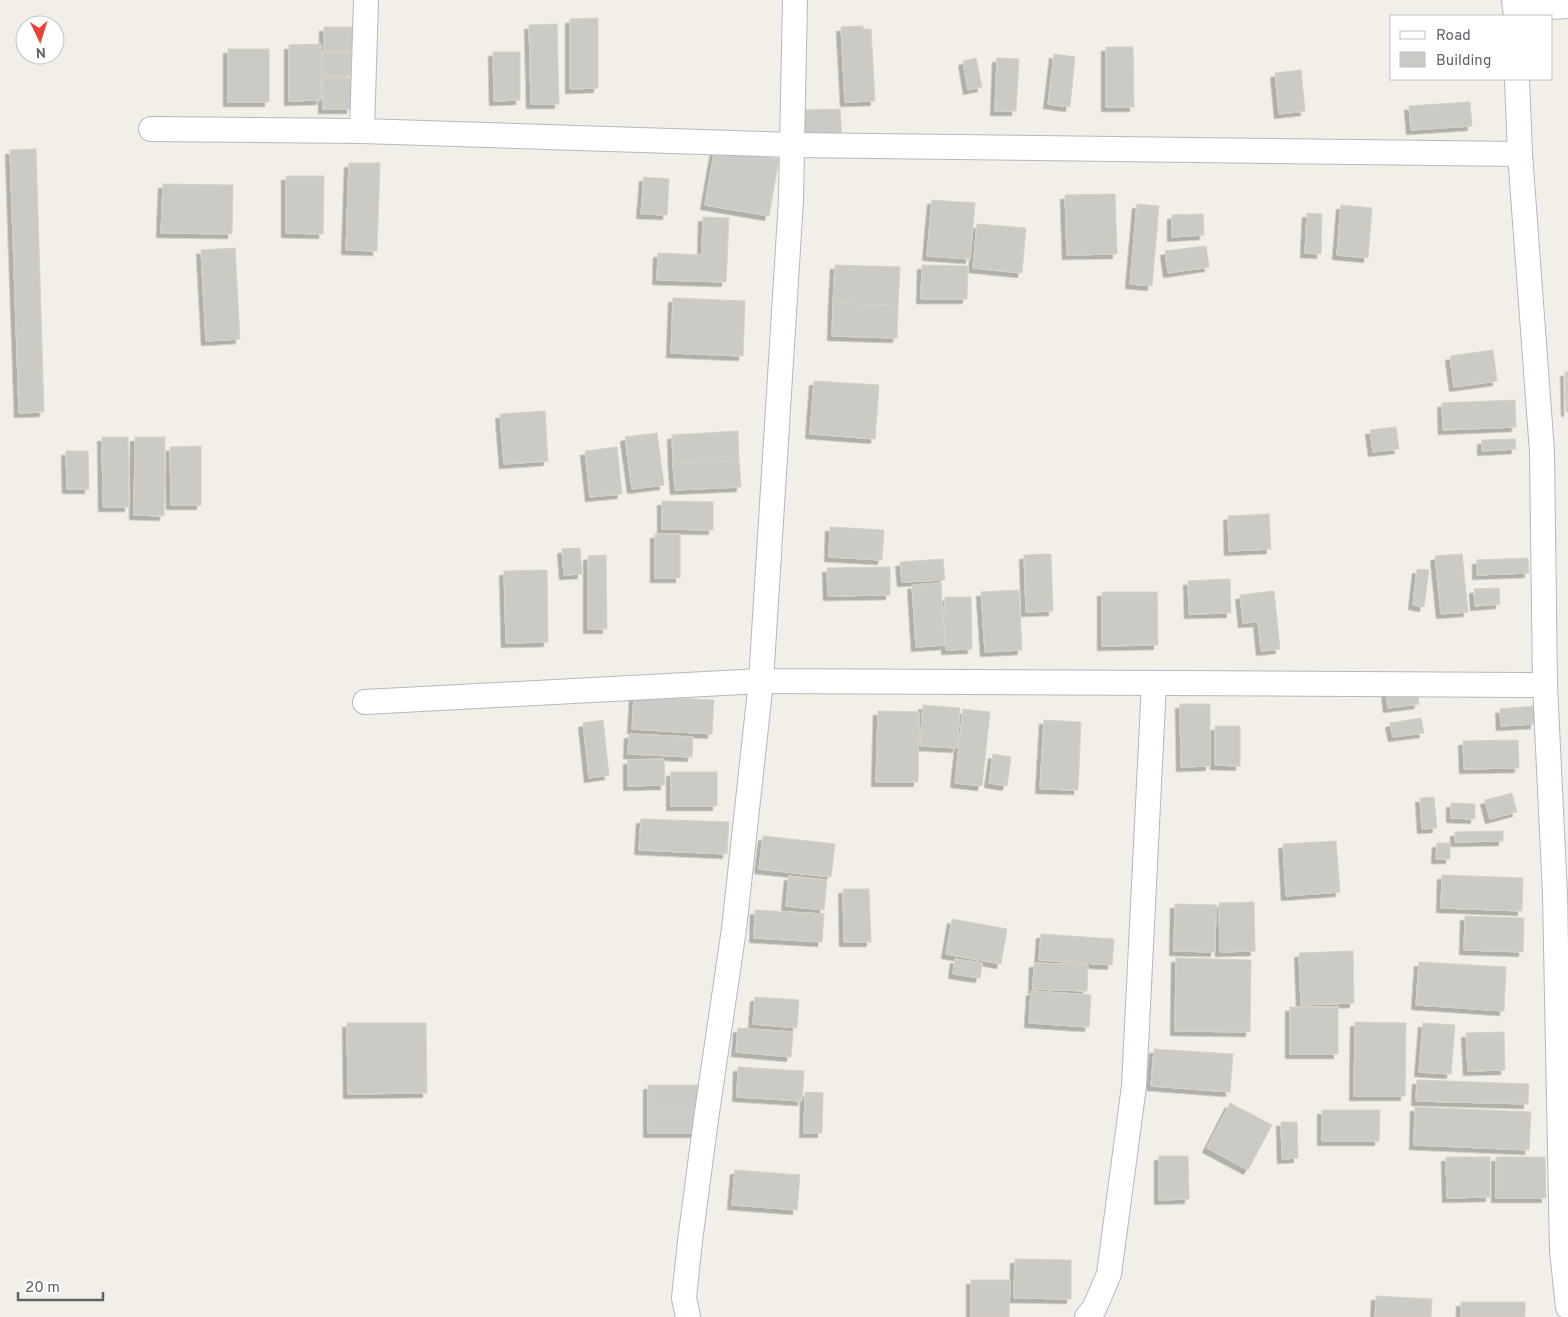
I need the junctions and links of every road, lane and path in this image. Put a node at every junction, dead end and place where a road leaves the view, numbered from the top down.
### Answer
1 (366, 0) edge
2 (795, 0) edge
3 (1568, 6) edge
4 (1514, 9) edge
5 (1517, 80) edge
6 (151, 129) dead end
7 (362, 131) junction
8 (792, 145) junction
9 (1520, 154) junction
10 (761, 681) junction
11 (1154, 683) junction
12 (1545, 685) junction
13 (365, 702) dead end
14 (1562, 895) edge
15 (1568, 1307) edge
16 (688, 1317) edge
17 (1087, 1317) edge

1 - 7 street
2 - 8 street
3 - 4 street
5 - 9 street
6 - 7 street
7 - 8 street
8 - 9 street
8 - 10 street
9 - 12 street
10 - 11 street
10 - 13 street
10 - 16 street
11 - 12 street
11 - 17 street
12 - 14 street
14 - 15 street

